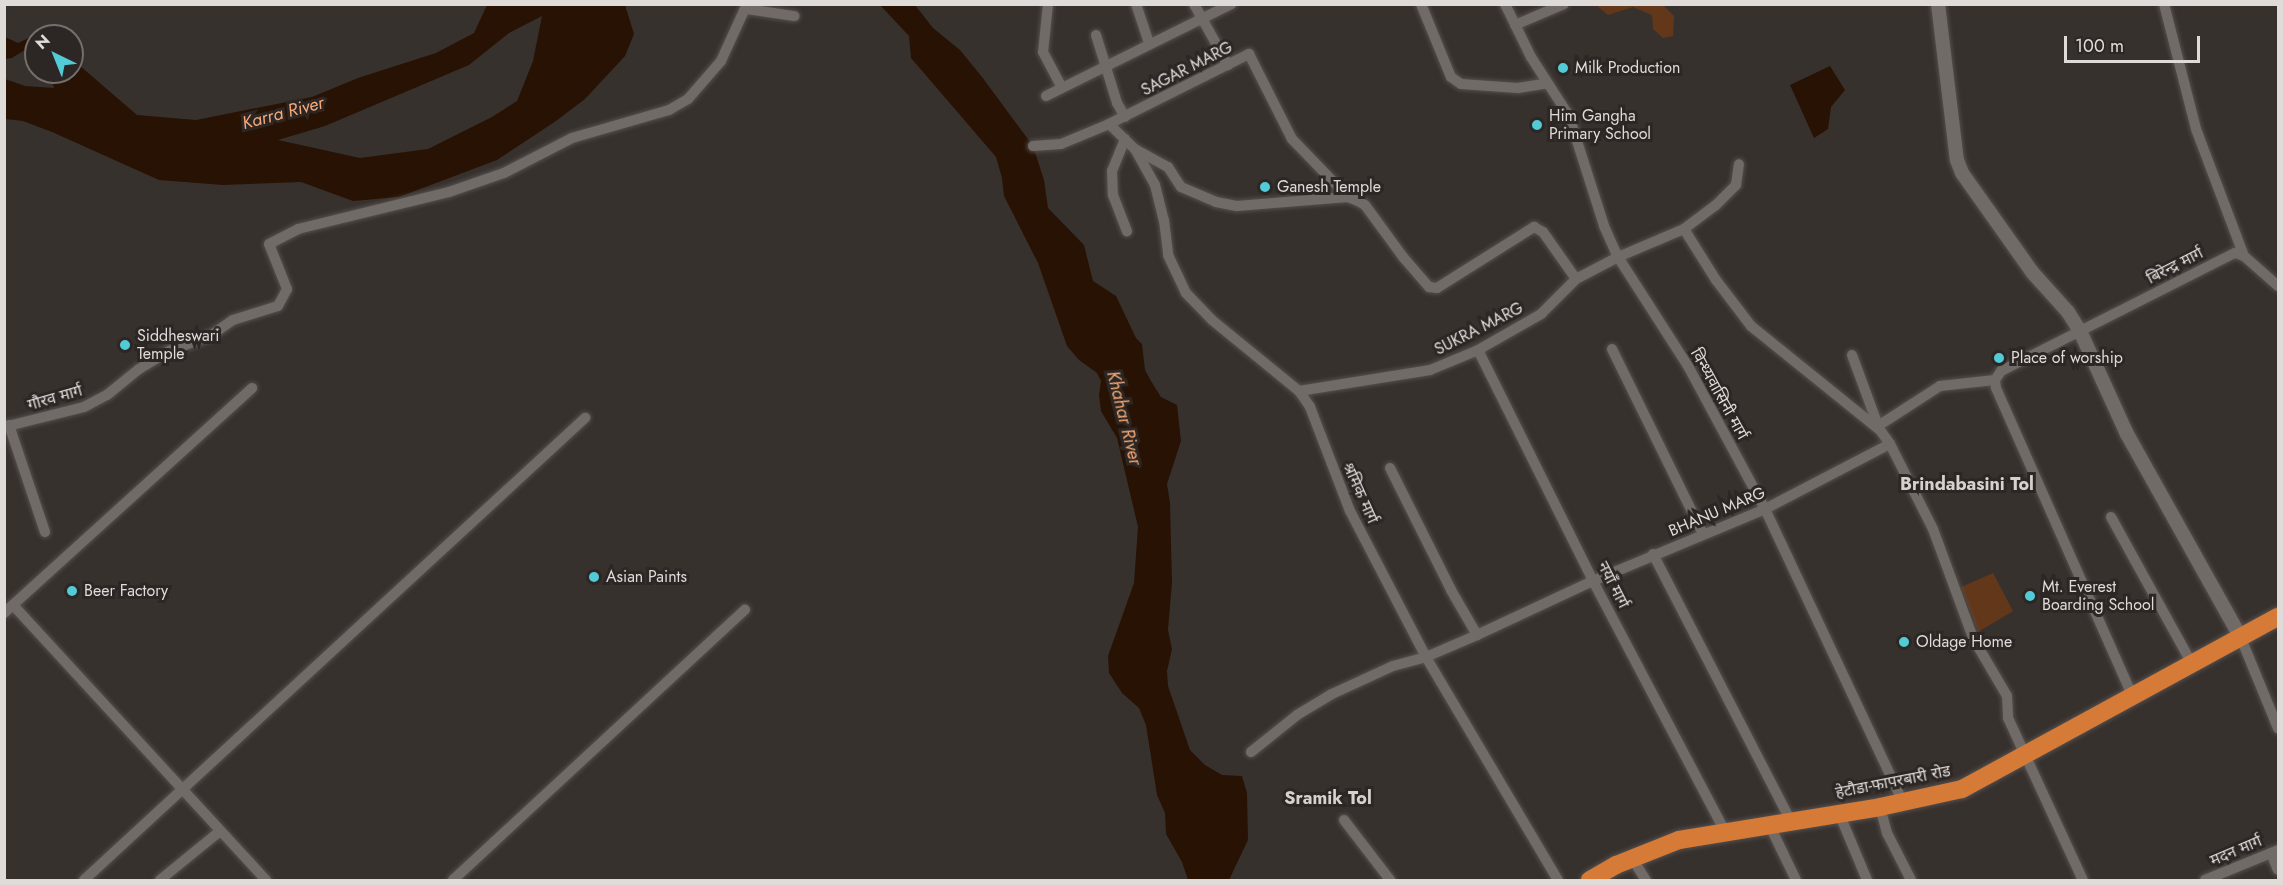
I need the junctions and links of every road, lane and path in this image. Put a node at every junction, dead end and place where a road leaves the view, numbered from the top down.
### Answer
1 (1048, 4) edge
2 (1136, 4) edge
3 (1194, 4) edge
4 (1231, 4) edge
5 (1421, 4) edge
6 (1505, 4) edge
7 (1564, 4) edge
8 (1938, 4) edge
9 (2164, 4) edge
10 (747, 7) edge
11 (794, 16) dead end
12 (1202, 17) junction
13 (1515, 25) junction
14 (1096, 35) dead end
15 (1149, 43) junction
16 (1106, 65) junction
17 (1228, 65) junction
18 (1548, 83) junction
19 (1062, 87) junction
20 (1046, 96) dead end
21 (1125, 117) junction
22 (1109, 124) junction
23 (1125, 139) junction
24 (1033, 146) dead end
25 (1135, 149) junction
26 (1739, 164) dead end
27 (1348, 197) junction
28 (1684, 229) junction
29 (1127, 231) dead end
30 (1618, 256) junction
31 (2244, 256) junction
32 (1576, 279) junction
33 (2278, 286) edge
34 (2080, 330) junction
35 (1612, 349) dead end
36 (1478, 350) junction
37 (1852, 355) dead end
38 (1995, 380) junction
39 (252, 388) dead end
40 (1299, 392) junction
41 (585, 418) dead end
42 (7, 426) edge
43 (1879, 428) junction
44 (1890, 444) junction
45 (1390, 468) dead end
46 (1765, 509) junction
47 (2111, 517) dead end
48 (45, 532) dead end
49 (1703, 534) junction
50 (1653, 554) junction
51 (1593, 581) junction
52 (8, 609) edge
53 (745, 610) dead end
54 (2278, 620) edge
55 (1477, 635) junction
56 (2240, 636) junction
57 (1426, 657) junction
58 (2192, 664) junction
59 (2132, 695) junction
60 (2278, 728) edge
61 (1251, 752) dead end
62 (2024, 754) junction
63 (183, 791) junction
64 (1903, 802) junction
65 (1880, 807) junction
66 (1839, 813) junction
67 (1344, 820) dead end
68 (1790, 820) junction
69 (1769, 824) junction
70 (220, 831) junction
71 (1725, 831) junction
72 (2275, 851) edge
73 (1632, 858) junction
74 (2278, 870) edge
75 (84, 880) edge
76 (160, 880) edge
77 (266, 880) edge
78 (453, 880) edge
79 (1390, 880) edge
80 (1558, 880) edge
81 (1590, 880) edge
82 (1646, 880) edge
83 (1796, 880) edge
84 (1867, 880) edge
85 (1911, 880) edge
86 (2083, 880) edge
87 (2205, 880) edge

1 - 19 street
2 - 15 street
3 - 12 street
4 - 12 street
5 - 18 street
6 - 13 street, विन्ध्यवासिनी मार्ग
7 - 13 street
8 - 34 main road
9 - 31 street
10 - 11 street
10 - 42 street, गौरव मार्ग
12 - 15 street
12 - 17 street
13 - 18 street, विन्ध्यवासिनी मार्ग
14 - 16 street
15 - 16 street
16 - 19 street
16 - 21 street
17 - 21 street, SAGAR MARG
17 - 27 street, SAGAR MARG
18 - 30 street, विन्ध्यवासिनी मार्ग
19 - 20 street
21 - 22 street, SAGAR MARG
22 - 23 street, श्रमिक मार्ग
22 - 24 street, SAGAR MARG
23 - 25 street, श्रमिक मार्ग
23 - 29 street
25 - 27 street
25 - 40 street, श्रमिक मार्ग
26 - 28 street, SUKRA MARG
27 - 32 street
28 - 30 street, SUKRA MARG
28 - 43 street
30 - 32 street, SUKRA MARG
30 - 46 street, विन्ध्यवासिनी मार्ग
31 - 33 street
31 - 34 street, बिरेन्द्र मार्ग
32 - 36 street, SUKRA MARG
34 - 38 street, बिरेन्द्र मार्ग
34 - 56 main road
35 - 49 street
36 - 40 street, SUKRA MARG
36 - 51 street, नयाँ मार्ग
37 - 43 street
38 - 43 street
38 - 59 street
39 - 52 street
40 - 57 street, श्रमिक मार्ग
41 - 63 street
42 - 48 street
43 - 44 street
44 - 46 street, BHANU MARG
44 - 62 street
45 - 55 street
46 - 49 street, BHANU MARG
46 - 64 street, विन्ध्यवासिनी मार्ग
47 - 58 street
49 - 50 street, BHANU MARG
50 - 51 street, BHANU MARG
50 - 68 street
51 - 55 street, BHANU MARG
51 - 71 street, नयाँ मार्ग
52 - 63 street
53 - 78 street
54 - 56 highway, हेटौडा-फापरबारी रोड
55 - 57 street, BHANU MARG
56 - 58 highway, हेटौडा-फापरबारी रोड
56 - 60 street
57 - 61 street, BHANU MARG
57 - 80 street, श्रमिक मार्ग
58 - 59 highway, हेटौडा-फापरबारी रोड
59 - 62 highway, हेटौडा-फापरबारी रोड
62 - 64 highway, हेटौडा-फापरबारी रोड
62 - 86 street
63 - 70 street
63 - 75 street
64 - 65 highway, हेटौडा-फापरबारी रोड
65 - 66 highway, हेटौडा-फापरबारी रोड
65 - 85 street
66 - 68 highway, हेटौडा-फापरबारी रोड
66 - 84 street
67 - 79 street
68 - 69 highway, हेटौडा-फापरबारी रोड
69 - 71 highway, हेटौडा-फापरबारी रोड
69 - 83 street
70 - 76 street
70 - 77 street
71 - 73 highway, हेटौडा-फापरबारी रोड
72 - 74 street
72 - 87 street, मदन मार्ग
73 - 81 highway, हेटौडा-फापरबारी रोड
73 - 82 street

